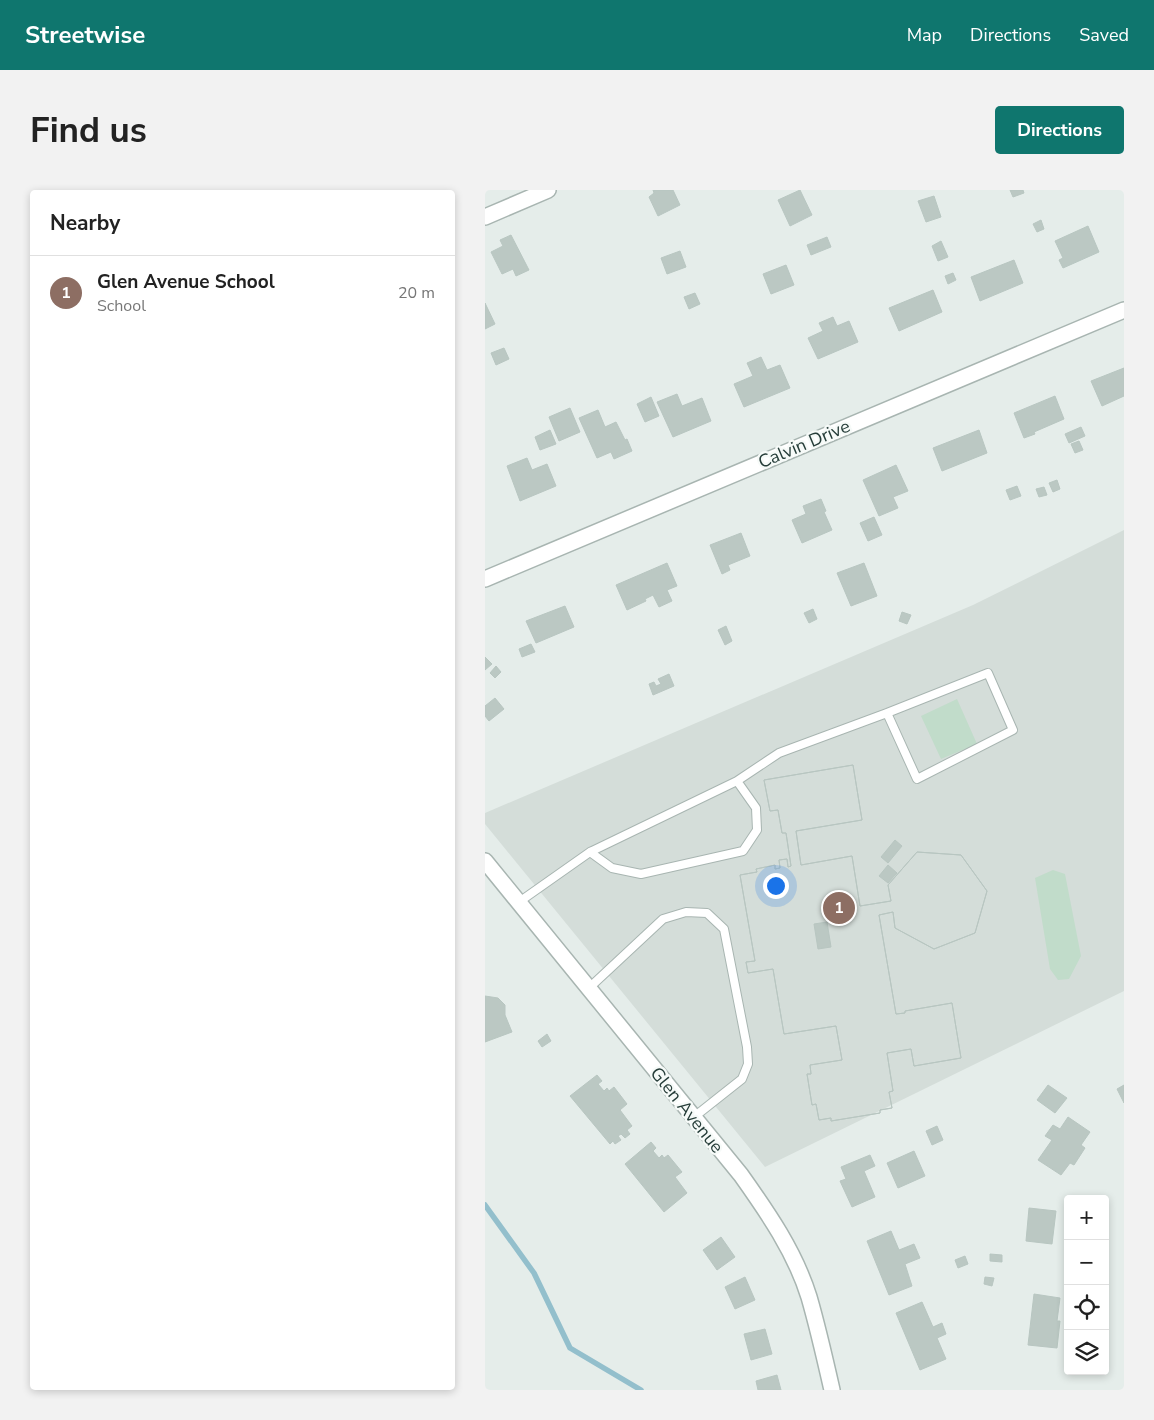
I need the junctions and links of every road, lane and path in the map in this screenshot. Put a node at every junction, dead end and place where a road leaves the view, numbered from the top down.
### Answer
1 (547, 190) edge
2 (485, 217) edge
3 (1124, 310) edge
4 (485, 579) edge
5 (887, 713) junction
6 (737, 781) junction
7 (590, 852) junction
8 (485, 861) edge
9 (519, 902) junction
10 (589, 988) junction
11 (694, 1118) junction
12 (832, 1390) edge

1 - 2 street
3 - 4 street, Calvin Drive
5 - 5 lane
5 - 6 lane
6 - 7 lane
6 - 7 lane
7 - 9 lane
8 - 9 street, Glen Avenue
9 - 10 street, Glen Avenue
10 - 11 street, Glen Avenue
10 - 11 lane
11 - 12 street, Glen Avenue

